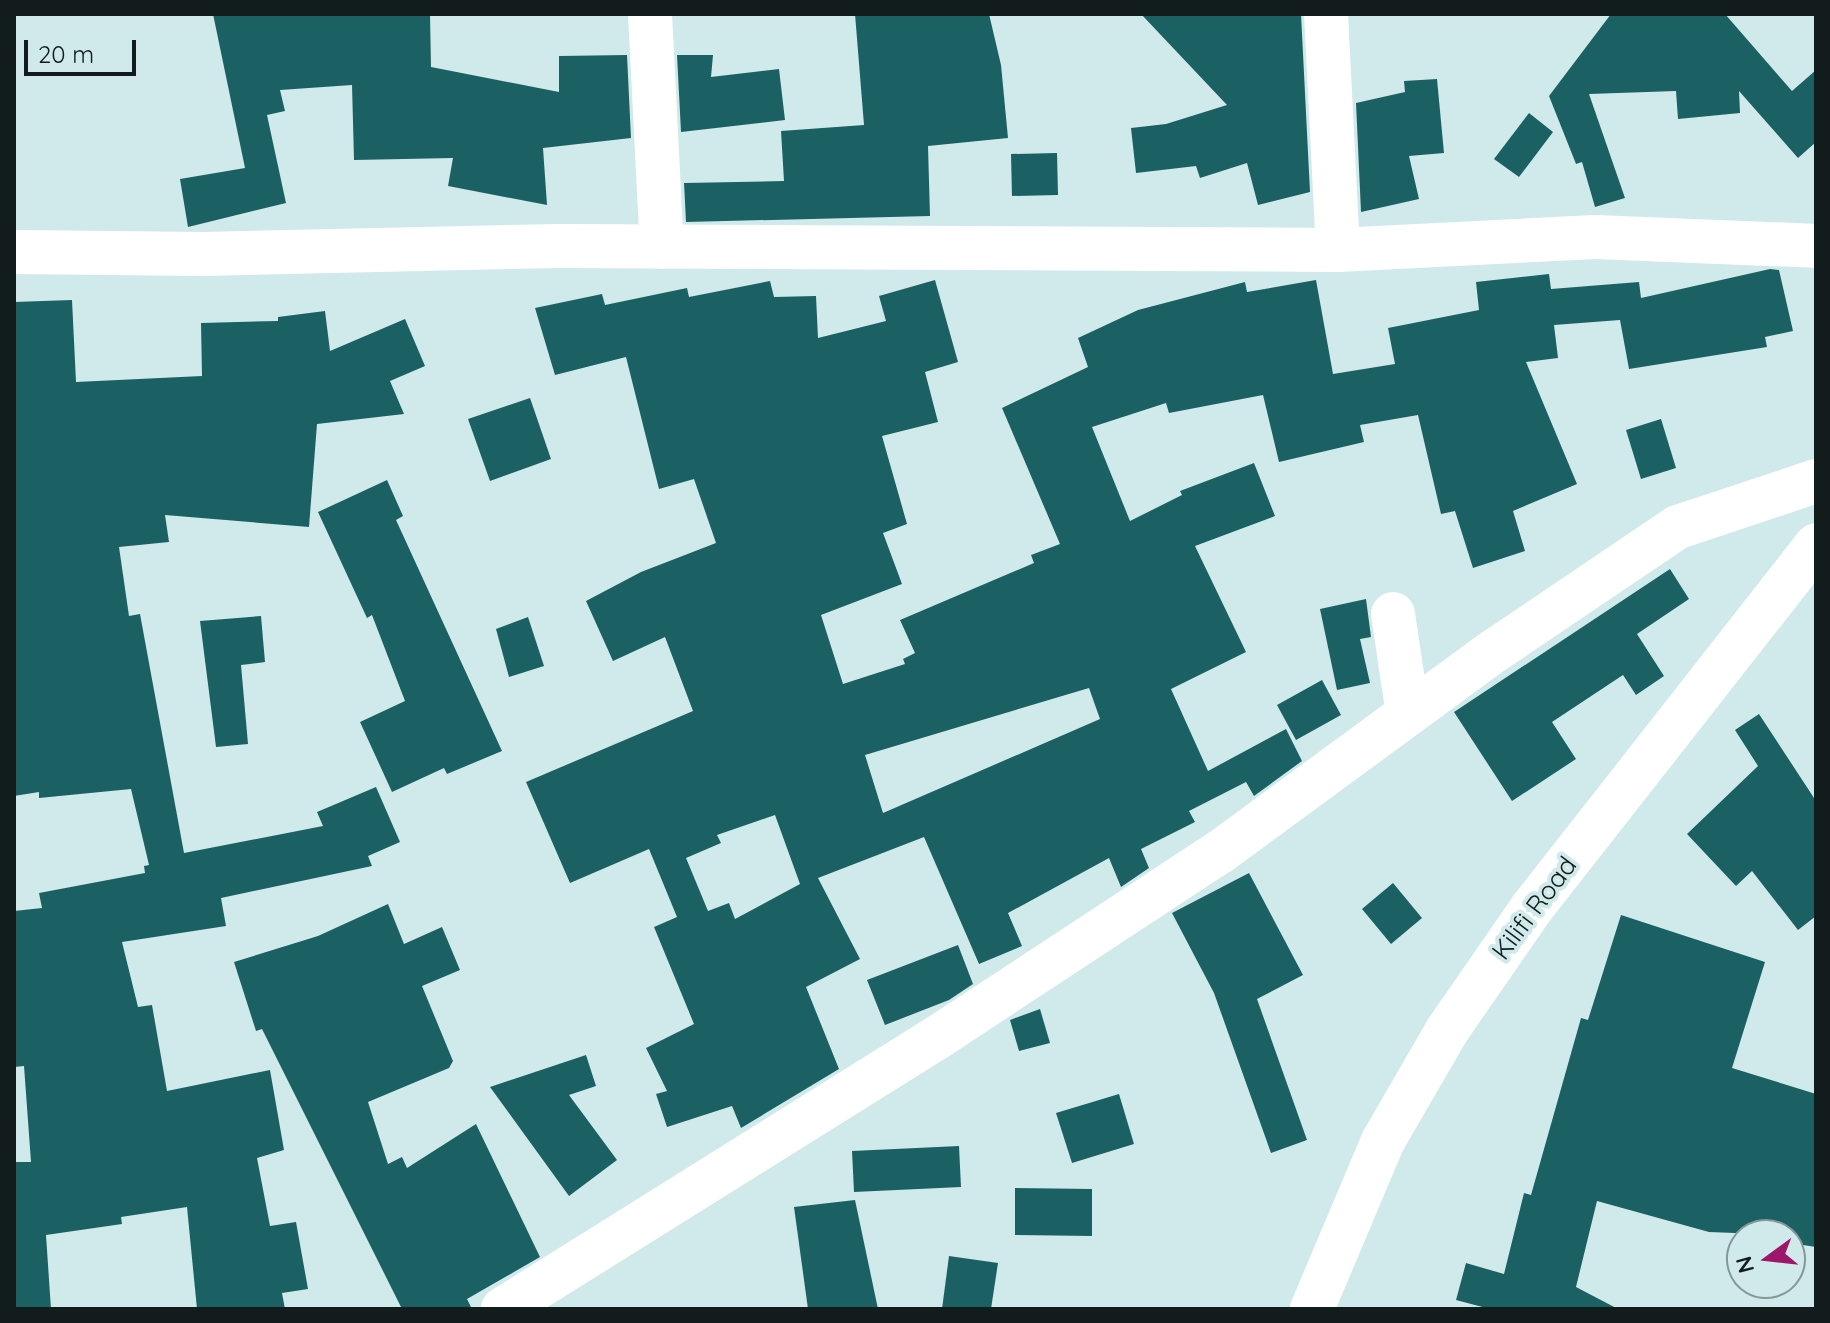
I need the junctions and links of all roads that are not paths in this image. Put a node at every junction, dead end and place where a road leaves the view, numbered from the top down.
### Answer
1 (650, 14) edge
2 (1326, 14) edge
3 (1816, 246) edge
4 (662, 247) junction
5 (1338, 250) junction
6 (14, 252) edge
7 (1816, 481) edge
8 (1816, 545) edge
9 (1393, 614) dead end
10 (1408, 714) junction
11 (503, 1309) edge
12 (1312, 1309) edge

1 - 4 street
2 - 5 street
3 - 5 street
4 - 5 street
4 - 6 street
7 - 10 street
8 - 12 street, Kilifi Road
9 - 10 street
10 - 11 street

